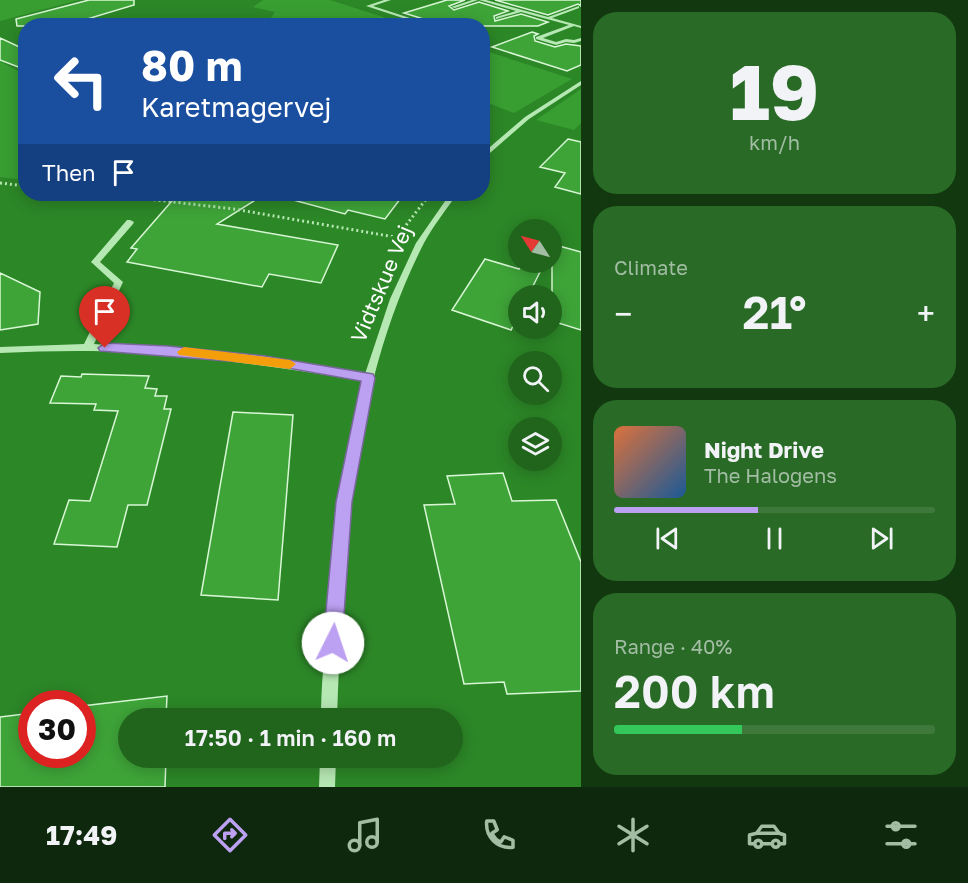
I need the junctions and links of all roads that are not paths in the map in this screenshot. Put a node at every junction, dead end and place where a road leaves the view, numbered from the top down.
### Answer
1 (389, 0) edge
2 (479, 0) edge
3 (453, 7) dead end
4 (577, 8) dead end
5 (520, 11) junction
6 (408, 18) edge
7 (498, 18) dead end
8 (548, 18) junction
9 (574, 25) junction
10 (581, 27) edge
11 (581, 39) edge
12 (581, 83) edge
13 (490, 151) edge
14 (448, 201) edge
15 (130, 222) dead end
16 (87, 348) junction
17 (0, 350) edge
18 (368, 378) junction
19 (330, 708) edge
20 (328, 768) edge
21 (327, 787) edge

1 - 6 street
2 - 3 street
2 - 5 street
4 - 8 street
5 - 7 street
5 - 8 street
8 - 9 street
9 - 10 street
9 - 11 street
12 - 13 street
14 - 18 street, Vidtskue Vej
15 - 16 street
16 - 17 street
16 - 18 street
18 - 19 street, Vidtskue Vej
20 - 21 street

